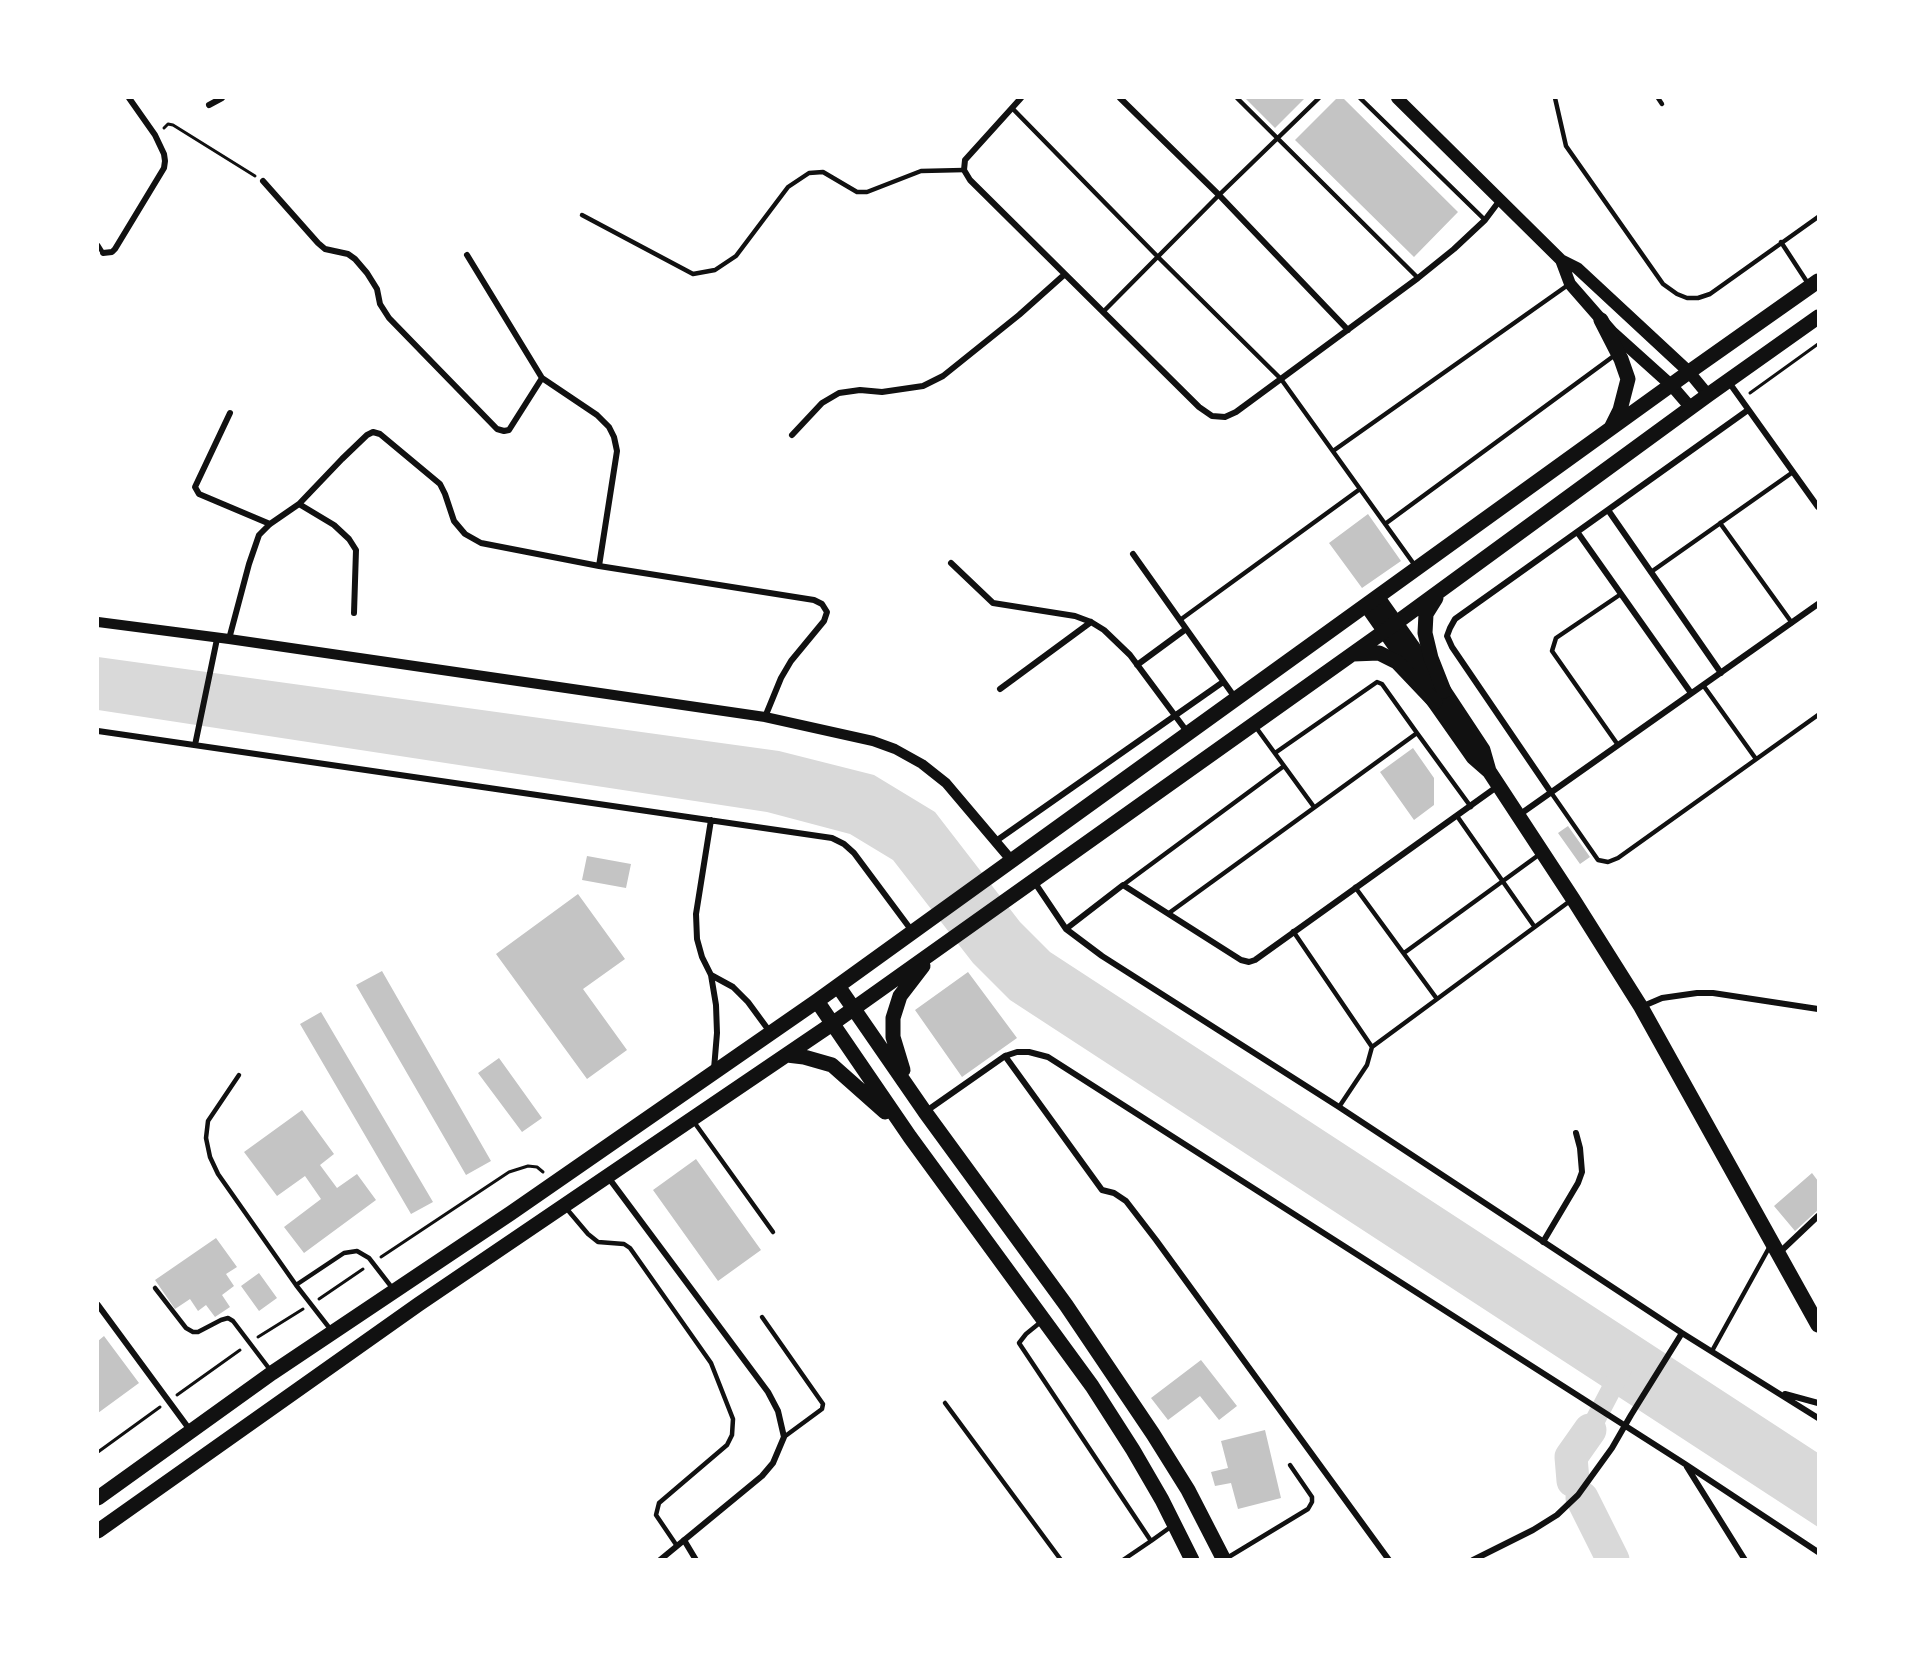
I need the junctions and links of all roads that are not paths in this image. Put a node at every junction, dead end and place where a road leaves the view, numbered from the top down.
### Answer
1 (129, 98) edge
2 (222, 98) edge
3 (1021, 98) edge
4 (1120, 98) edge
5 (1238, 98) edge
6 (1319, 98) edge
7 (1360, 98) edge
8 (1397, 98) edge
9 (1555, 98) edge
10 (1658, 98) edge
11 (1662, 104) dead end
12 (209, 105) dead end
13 (1012, 108) junction
14 (1279, 138) junction
15 (964, 170) junction
16 (263, 181) road end
17 (1219, 195) junction
18 (1500, 201) junction
19 (582, 215) dead end
20 (1818, 217) edge
21 (1485, 220) junction
22 (1781, 242) junction
23 (98, 245) edge
24 (103, 253) joint
25 (467, 255) dead end
26 (1158, 257) junction
27 (1561, 261) junction
28 (1065, 274) junction
29 (1418, 278) junction
30 (1570, 284) junction
31 (1814, 284) edge
32 (1103, 312) junction
33 (1818, 317) edge
34 (1602, 320) junction
35 (1348, 330) junction
36 (1618, 353) junction
37 (1689, 372) junction
38 (542, 378) junction
39 (1281, 379) junction
40 (1728, 381) junction
41 (1672, 386) junction
42 (1708, 395) junction
43 (1691, 408) junction
44 (1748, 410) junction
45 (230, 413) dead end
46 (1610, 431) junction
47 (792, 435) dead end
48 (1333, 451) junction
49 (1792, 472) junction
50 (1360, 489) junction
51 (299, 504) junction
52 (1818, 507) edge
53 (1608, 510) junction
54 (1720, 523) junction
55 (270, 524) junction
56 (1385, 524) junction
57 (1578, 532) junction
58 (1133, 554) dead end
59 (951, 563) dead end
60 (599, 567) junction
61 (1418, 569) junction
62 (1651, 572) junction
63 (1438, 593) junction
64 (1621, 594) junction
65 (1373, 602) junction
66 (1818, 604) edge
67 (354, 613) dead end
68 (1180, 620) junction
69 (98, 622) edge
70 (1091, 622) junction
71 (1792, 623) junction
72 (1390, 627) junction
73 (1186, 629) junction
74 (217, 639) junction
75 (229, 639) junction
76 (1353, 654) junction
77 (1137, 665) junction
78 (1721, 673) junction
79 (1223, 682) junction
80 (1703, 685) junction
81 (1000, 688) dead end
82 (1691, 693) junction
83 (1439, 696) junction
84 (1236, 700) junction
85 (1175, 714) junction
86 (1818, 715) edge
87 (765, 717) junction
88 (1254, 724) junction
89 (98, 731) edge
90 (1417, 733) junction
91 (1188, 734) junction
92 (195, 745) junction
93 (1618, 745) junction
94 (1275, 753) junction
95 (1756, 759) junction
96 (1284, 766) junction
97 (1498, 786) junction
98 (1550, 791) junction
99 (1314, 807) junction
100 (1471, 807) junction
101 (1519, 815) junction
102 (1458, 816) junction
103 (711, 820) junction
104 (996, 841) junction
105 (1543, 852) junction
106 (1009, 863) junction
107 (1502, 882) junction
108 (1028, 884) junction
109 (1123, 885) junction
110 (1355, 886) junction
111 (1573, 899) junction
112 (1169, 913) junction
113 (1534, 926) junction
114 (1066, 929) junction
115 (912, 931) junction
116 (1293, 931) junction
117 (944, 944) junction
118 (1404, 953) junction
119 (711, 975) junction
120 (838, 986) junction
121 (1437, 999) junction
122 (817, 1001) junction
123 (1641, 1007) junction
124 (853, 1008) junction
125 (1818, 1009) edge
126 (832, 1024) junction
127 (771, 1033) junction
128 (1372, 1047) junction
129 (787, 1055) junction
130 (1005, 1056) junction
131 (714, 1071) junction
132 (239, 1075) dead end
133 (913, 1094) junction
134 (1339, 1107) junction
135 (926, 1112) junction
136 (692, 1119) junction
137 (1576, 1132) dead end
138 (910, 1137) junction
139 (607, 1177) junction
140 (564, 1206) junction
141 (1818, 1216) edge
142 (773, 1232) dead end
143 (1544, 1242) junction
144 (1775, 1247) junction
145 (296, 1285) junction
146 (155, 1288) dead end
147 (394, 1290) junction
148 (98, 1305) edge
149 (409, 1312) junction
150 (762, 1317) dead end
151 (1044, 1319) junction
152 (1818, 1325) edge
153 (332, 1332) junction
154 (1682, 1333) junction
155 (1712, 1351) junction
156 (272, 1373) junction
157 (1779, 1392) junction
158 (945, 1403) dead end
159 (1818, 1403) edge
160 (1818, 1418) edge
161 (1625, 1426) junction
162 (191, 1430) junction
163 (784, 1437) junction
164 (1685, 1464) junction
165 (1290, 1465) dead end
166 (98, 1498) edge
167 (1174, 1524) junction
168 (98, 1531) edge
169 (684, 1540) junction
170 (1150, 1541) junction
171 (677, 1546) junction
172 (1818, 1552) edge
173 (660, 1560) edge
174 (696, 1560) edge
175 (1061, 1560) edge
176 (1123, 1560) edge
177 (1192, 1560) edge
178 (1225, 1560) edge
179 (1389, 1560) edge
180 (1473, 1560) edge
181 (1745, 1560) edge

1 - 24 street
2 - 12 street
3 - 13 street
4 - 17 street
5 - 14 lane
6 - 14 lane
7 - 21 lane
8 - 18 main road
9 - 22 lane
10 - 11 lane
13 - 15 street
13 - 26 lane
14 - 17 lane
14 - 29 lane
15 - 19 lane
15 - 28 street
16 - 38 street
17 - 26 lane
17 - 35 street
18 - 21 street
18 - 27 main road
20 - 22 lane
21 - 29 street
22 - 31 lane
23 - 24 lane
25 - 38 street
26 - 32 lane
26 - 39 lane
27 - 30 main road
27 - 37 main road
28 - 32 street
28 - 47 street
29 - 35 street
30 - 34 main road
30 - 48 lane
31 - 37 main road
32 - 39 street
33 - 40 main road
34 - 36 main road
34 - 41 main road
35 - 39 street
36 - 46 main road
36 - 56 lane
37 - 41 main road
37 - 42 main road
38 - 60 street
39 - 48 lane
40 - 42 main road
40 - 44 street
41 - 43 main road
41 - 46 main road
42 - 43 main road
43 - 63 main road
44 - 49 street
44 - 53 street
45 - 55 street
46 - 61 main road
48 - 50 lane
49 - 52 street
49 - 54 lane
50 - 56 lane
50 - 68 lane
51 - 55 street
51 - 60 street
51 - 67 street
53 - 57 street
53 - 62 street
54 - 62 lane
54 - 71 lane
55 - 75 street
56 - 61 lane
57 - 64 street
57 - 98 street
58 - 68 street
59 - 70 street
60 - 87 street
61 - 65 main road
62 - 78 street
63 - 72 main road
63 - 83 main road
64 - 82 street
64 - 93 lane
65 - 72 main road
65 - 84 main road
66 - 71 street
68 - 73 street
69 - 74 street
70 - 77 street
70 - 81 street
71 - 78 street
72 - 76 main road
72 - 83 main road
73 - 77 street
73 - 79 street
74 - 75 street
74 - 92 street
75 - 87 street
76 - 83 main road
76 - 88 main road
77 - 85 street
78 - 80 street
79 - 84 street
79 - 85 street
80 - 82 street
80 - 95 lane
82 - 93 street
83 - 97 main road
84 - 91 main road
85 - 91 street
85 - 104 street
86 - 95 lane
87 - 104 street
88 - 94 lane
88 - 108 main road
89 - 92 street
90 - 94 lane
90 - 99 lane
90 - 100 lane
91 - 106 main road
92 - 103 street
93 - 98 street
94 - 96 lane
95 - 98 lane
96 - 99 lane
96 - 109 lane
97 - 100 street
97 - 101 main road
98 - 101 street
99 - 112 lane
100 - 102 street
101 - 105 main road
102 - 107 lane
102 - 110 street
103 - 115 street
103 - 119 street
104 - 106 street
105 - 107 lane
105 - 111 main road
106 - 115 main road
107 - 113 lane
107 - 118 lane
108 - 114 street
108 - 117 main road
109 - 112 street
109 - 114 street
110 - 116 street
110 - 118 lane
111 - 113 lane
111 - 123 main road
112 - 116 street
113 - 121 lane
114 - 134 street
115 - 120 main road
116 - 128 lane
117 - 124 main road
117 - 133 main road
118 - 121 lane
119 - 127 street
119 - 131 street
120 - 122 main road
120 - 124 main road
121 - 128 lane
122 - 126 main road
122 - 127 main road
123 - 125 street
123 - 144 main road
124 - 126 main road
124 - 133 main road
126 - 129 main road
126 - 138 main road
127 - 131 main road
128 - 134 lane
129 - 136 main road
129 - 138 main road
130 - 135 street
130 - 161 street
130 - 179 street
131 - 147 main road
132 - 145 lane
133 - 135 main road
134 - 143 street
135 - 178 main road
136 - 139 main road
136 - 142 lane
137 - 143 street
138 - 151 main road
139 - 140 main road
139 - 163 street
140 - 149 main road
140 - 171 lane
141 - 144 street
143 - 154 street
144 - 152 main road
144 - 155 lane
145 - 147 lane
145 - 153 lane
146 - 156 lane
147 - 149 main road
147 - 153 main road
148 - 162 street
149 - 168 main road
150 - 163 lane
151 - 167 main road
151 - 170 lane
153 - 156 main road
154 - 155 street
154 - 161 street
155 - 157 street
156 - 162 main road
157 - 159 street
157 - 160 street
158 - 175 lane
161 - 164 street
161 - 180 street
162 - 166 main road
163 - 169 street
164 - 172 street
164 - 181 street
165 - 178 lane
167 - 170 lane
167 - 177 main road
169 - 171 street
169 - 174 street
170 - 176 lane
171 - 173 street

